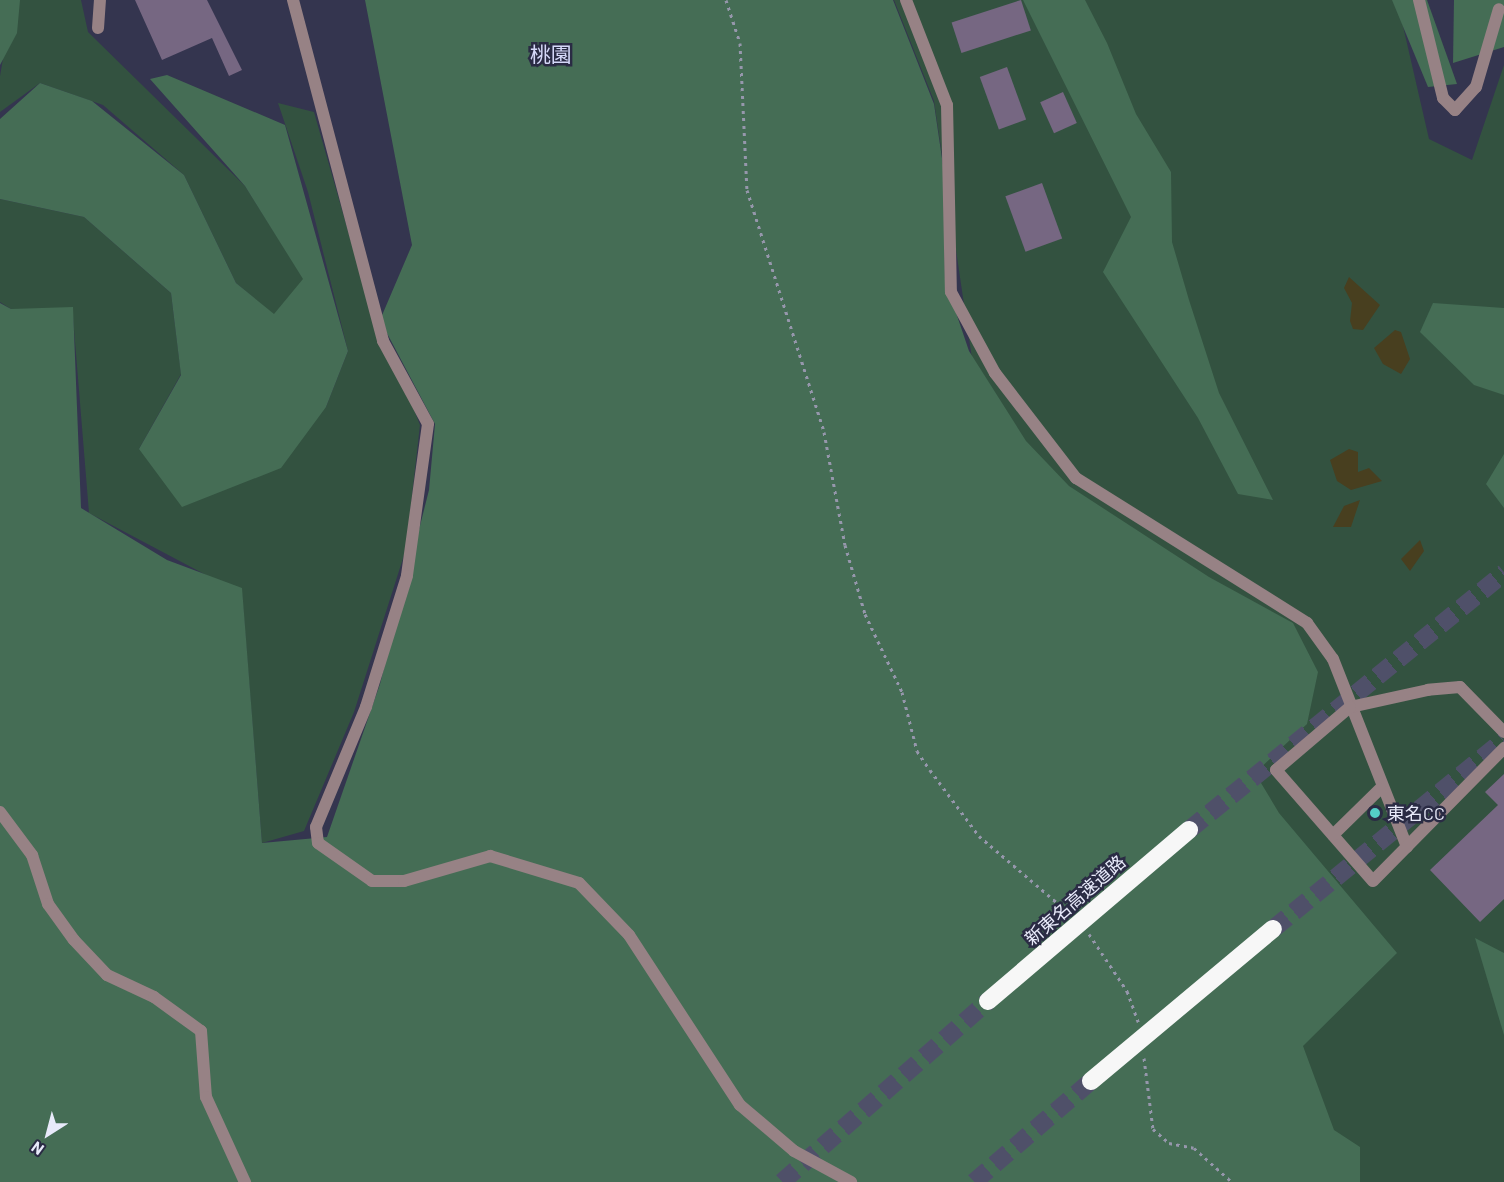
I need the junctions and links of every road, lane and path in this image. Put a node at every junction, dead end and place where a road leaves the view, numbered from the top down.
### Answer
1 (100, 0) edge
2 (293, 0) edge
3 (726, 0) edge
4 (906, 0) edge
5 (1419, 0) edge
6 (1499, 9) dead end
7 (98, 28) dead end
8 (1350, 706) junction
9 (1504, 732) edge
10 (1504, 748) edge
11 (1380, 789) junction
12 (0, 812) edge
13 (1189, 830) tunnel mouth
14 (1333, 835) junction
15 (1407, 847) junction
16 (1075, 918) dead end
17 (1081, 924) dead end
18 (1273, 929) tunnel mouth
19 (988, 1001) tunnel mouth
20 (1139, 1029) dead end
21 (1143, 1051) dead end
22 (1091, 1081) tunnel mouth
23 (245, 1182) edge
24 (851, 1182) edge
25 (1232, 1182) edge

1 - 7 street
2 - 24 street
3 - 16 path
4 - 8 street
5 - 6 street
8 - 9 street
8 - 11 street
8 - 14 street
10 - 15 street
11 - 14 street
11 - 15 street
12 - 23 street
13 - 19 highway, 新東名高速道路, bridge
14 - 15 street
17 - 20 path
18 - 22 highway, bridge
21 - 25 path

